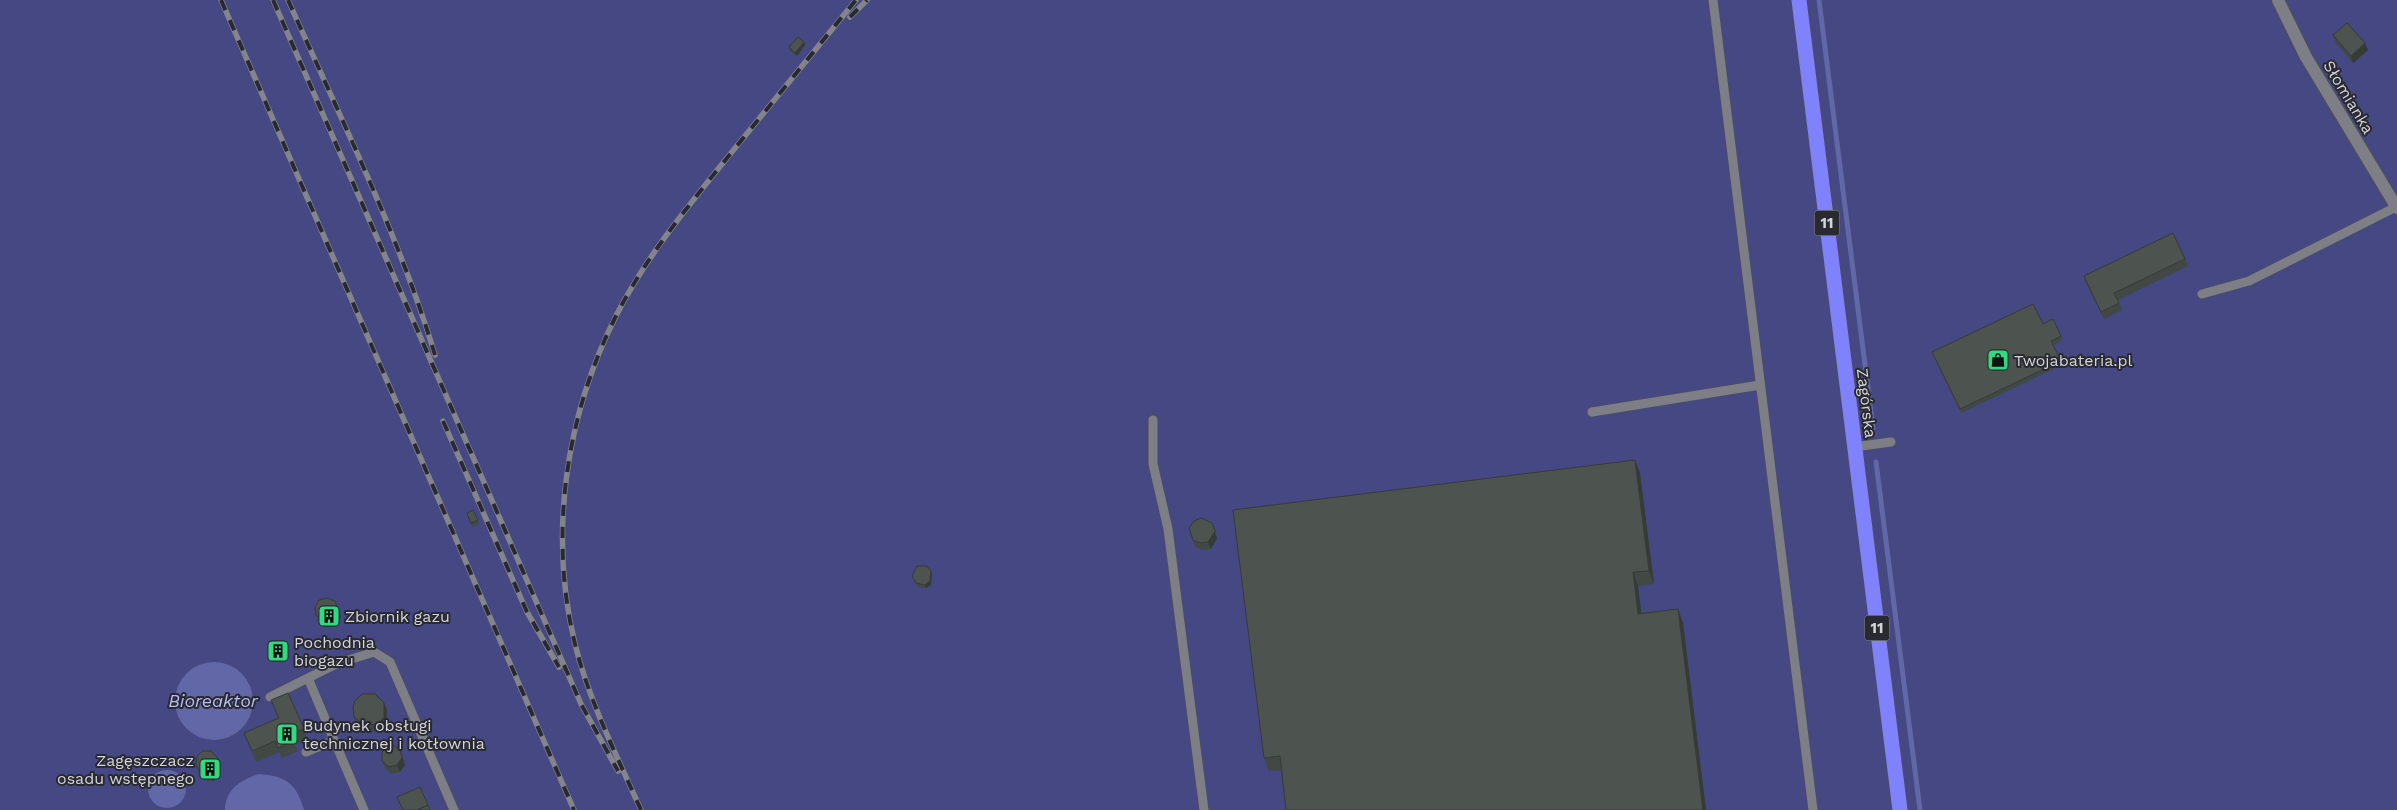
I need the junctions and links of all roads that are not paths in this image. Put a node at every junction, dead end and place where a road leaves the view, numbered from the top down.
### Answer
1 (1713, 0) edge
2 (1799, 0) edge
3 (2278, 0) edge
4 (2397, 207) edge
5 (2202, 294) dead end
6 (1760, 385) junction
7 (1592, 412) dead end
8 (1153, 420) dead end
9 (1891, 442) dead end
10 (1854, 447) junction
11 (308, 678) junction
12 (270, 697) dead end
13 (334, 740) junction
14 (306, 752) dead end
15 (364, 810) edge
16 (454, 810) edge
17 (1204, 810) edge
18 (1813, 810) edge
19 (1900, 810) edge

1 - 6 lane
2 - 10 highway, Zagórska / 11
3 - 4 street, Słomianka
4 - 5 lane
6 - 7 lane
6 - 18 lane
8 - 17 lane
9 - 10 lane
10 - 19 highway, Zagórska / 11
11 - 12 lane
11 - 13 lane
11 - 16 lane
13 - 14 lane
13 - 15 lane

